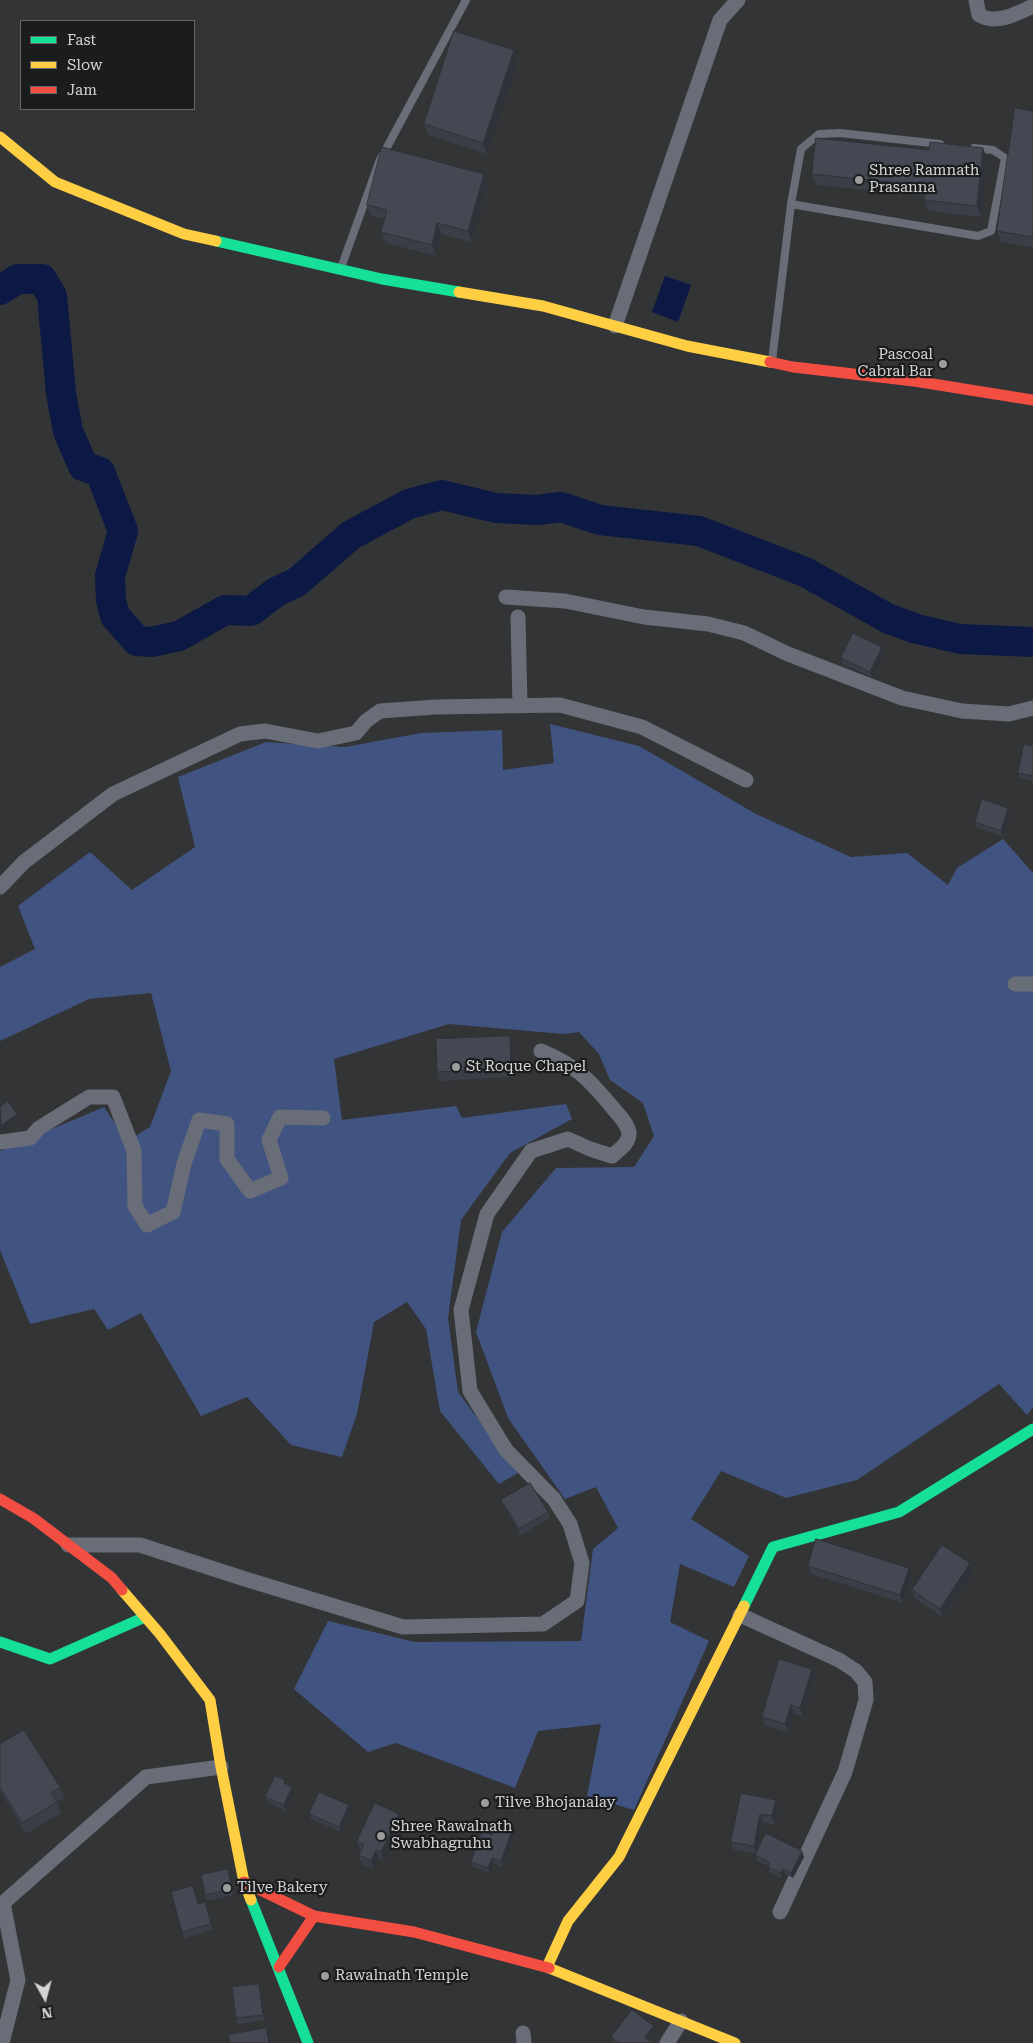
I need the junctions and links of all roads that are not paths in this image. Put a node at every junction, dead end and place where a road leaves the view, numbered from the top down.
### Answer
1 (466, 0) edge
2 (738, 0) edge
3 (976, 0) edge
4 (1033, 6) edge
5 (0, 137) edge
6 (945, 144) edge
7 (964, 147) edge
8 (791, 204) junction
9 (341, 268) junction
10 (615, 326) junction
11 (772, 362) junction
12 (1033, 400) edge
13 (506, 597) dead end
14 (518, 617) dead end
15 (520, 705) junction
16 (1033, 708) edge
17 (746, 780) dead end
18 (0, 887) edge
19 (1015, 984) dead end
20 (1033, 984) edge
21 (541, 1050) dead end
22 (323, 1118) dead end
23 (0, 1142) edge
24 (1033, 1429) edge
25 (0, 1499) edge
26 (68, 1545) junction
27 (740, 1615) junction
28 (146, 1617) junction
29 (0, 1642) edge
30 (221, 1767) junction
31 (244, 1882) junction
32 (780, 1912) dead end
33 (314, 1916) junction
34 (279, 1967) junction
35 (547, 1967) junction
36 (681, 2022) junction
37 (2, 2043) edge
38 (308, 2043) edge
39 (667, 2043) edge
40 (735, 2043) edge

1 - 9 lane
2 - 10 street
3 - 4 street
5 - 9 street
6 - 8 lane
7 - 8 lane
8 - 11 lane
9 - 10 street
10 - 11 street
11 - 12 street
13 - 16 street
14 - 15 street
15 - 17 street
15 - 18 street
19 - 20 street
21 - 26 street
22 - 23 street
24 - 27 street
25 - 26 street
26 - 28 street
27 - 32 street
27 - 35 street
28 - 29 street
28 - 30 street
30 - 31 street
30 - 37 street
31 - 33 street
31 - 34 street
33 - 34 street
33 - 35 street
34 - 38 street
35 - 36 street
36 - 39 street
36 - 40 street

